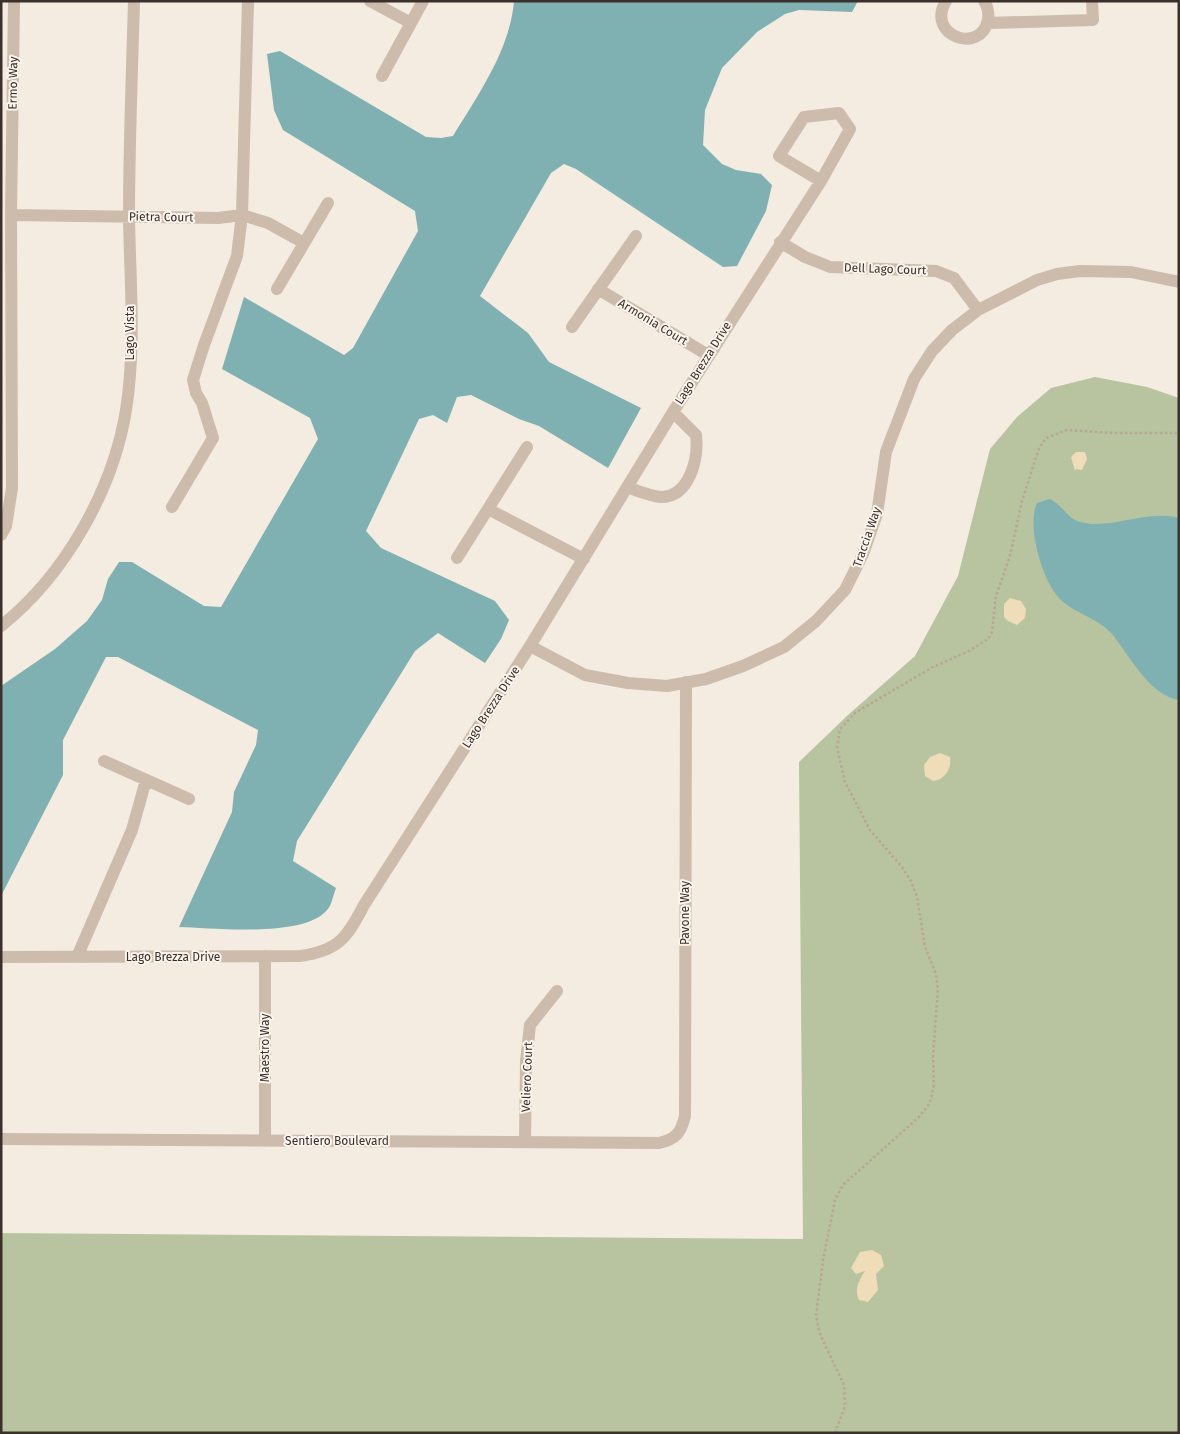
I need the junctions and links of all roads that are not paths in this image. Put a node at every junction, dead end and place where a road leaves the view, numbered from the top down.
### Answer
1 (14, 1) edge
2 (134, 1) edge
3 (248, 1) edge
4 (370, 1) edge
5 (423, 1) edge
6 (946, 1) edge
7 (984, 1) edge
8 (1092, 1) edge
9 (411, 23) junction
10 (987, 24) junction
11 (382, 76) dead end
12 (821, 181) junction
13 (328, 203) dead end
14 (11, 215) junction
15 (242, 215) junction
16 (130, 216) junction
17 (636, 236) dead end
18 (780, 242) junction
19 (304, 243) junction
20 (1179, 282) edge
21 (277, 289) dead end
22 (598, 289) junction
23 (978, 310) junction
24 (572, 327) dead end
25 (708, 355) junction
26 (672, 412) junction
27 (6, 434) edge
28 (527, 447) dead end
29 (627, 487) junction
30 (172, 507) dead end
31 (488, 509) junction
32 (1, 535) edge
33 (457, 558) dead end
34 (584, 559) junction
35 (1, 626) edge
36 (530, 646) junction
37 (686, 682) junction
38 (104, 761) dead end
39 (146, 780) junction
40 (189, 799) dead end
41 (265, 956) junction
42 (1, 957) edge
43 (77, 957) junction
44 (557, 991) dead end
45 (1, 1139) edge
46 (265, 1140) junction
47 (673, 1140) joint
48 (525, 1142) junction

1 - 14 street, Ermo Way
2 - 16 street, Lago Vista
3 - 15 street
4 - 9 street
5 - 9 street
6 - 10 street
7 - 10 street
8 - 10 street
9 - 11 street
12 - 12 street, Lago Brezza Drive
12 - 18 street, Lago Brezza Drive
13 - 19 street
14 - 16 street, Pietra Court
14 - 27 street, Ermo Way
15 - 16 street, Pietra Court
15 - 19 street, Pietra Court
15 - 30 street
16 - 35 street, Lago Vista
17 - 22 street
18 - 23 street, Dell Lago Court
18 - 25 street, Lago Brezza Drive
19 - 21 street
20 - 23 street
22 - 24 street
22 - 25 street, Armonia Court
23 - 37 street, Traccia Way
25 - 26 street, Lago Brezza Drive
26 - 29 street, Lago Brezza Drive
26 - 29 street
27 - 32 street, Ermo Way
28 - 31 street
29 - 34 street, Lago Brezza Drive
31 - 33 street
31 - 34 street
34 - 36 street, Lago Brezza Drive
36 - 37 street, Traccia Way
36 - 41 street, Lago Brezza Drive
37 - 47 street, Pavone Way
38 - 39 street
39 - 40 street
39 - 43 street
41 - 43 street, Lago Brezza Drive
41 - 46 street, Maestro Way
42 - 43 street, Lago Brezza Drive
44 - 48 street, Veliero Court
45 - 46 street, Sentiero Boulevard
46 - 48 street, Sentiero Boulevard
47 - 48 street, Sentiero Boulevard

